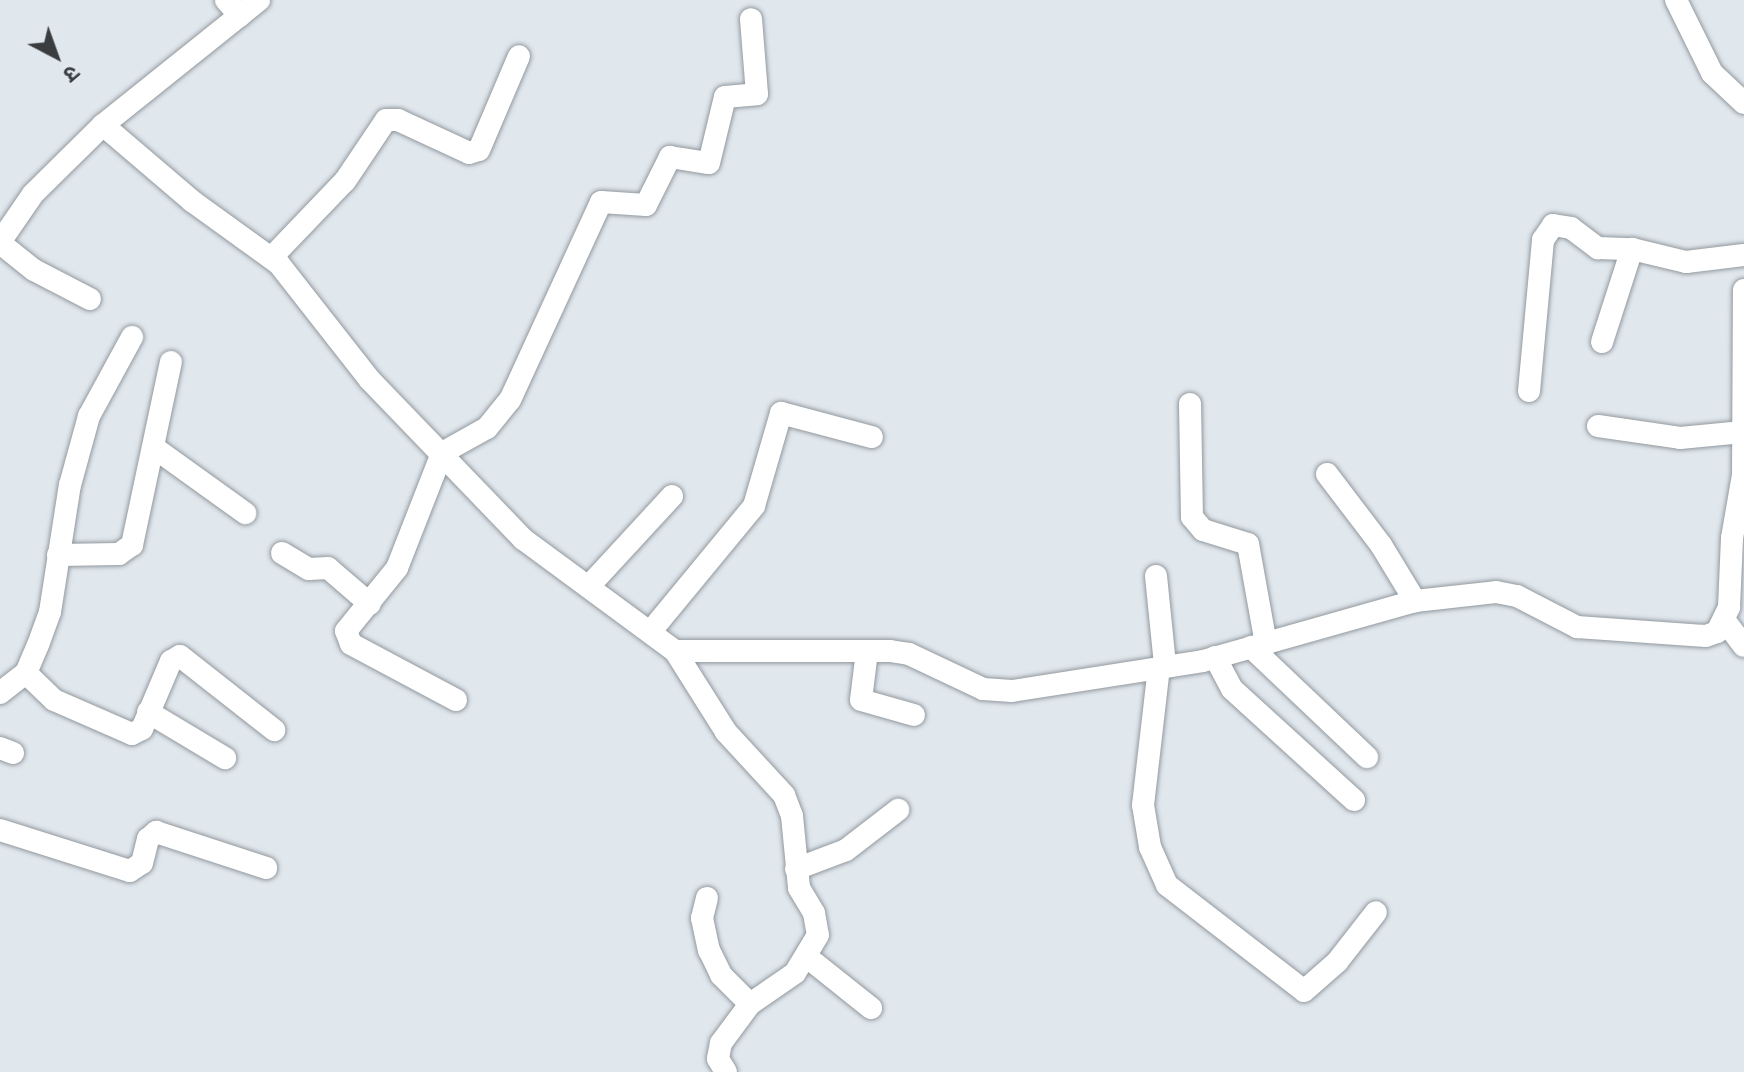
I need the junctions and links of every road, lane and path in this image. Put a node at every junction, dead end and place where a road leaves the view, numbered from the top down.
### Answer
1 (259, 0) edge
2 (1686, 5) edge
3 (233, 8) edge
4 (751, 19) dead end
5 (519, 56) dead end
6 (1744, 103) edge
7 (103, 125) junction
8 (0, 243) edge
9 (1632, 249) junction
10 (1744, 255) edge
11 (272, 257) junction
12 (1744, 290) edge
13 (90, 299) dead end
14 (132, 337) dead end
15 (1602, 342) dead end
16 (171, 362) dead end
17 (1529, 391) dead end
18 (1190, 404) dead end
19 (1598, 426) dead end
20 (1743, 432) edge
21 (872, 437) dead end
22 (156, 449) junction
23 (442, 453) junction
24 (1327, 474) dead end
25 (672, 496) dead end
26 (245, 513) dead end
27 (282, 553) dead end
28 (58, 555) junction
29 (1156, 576) dead end
30 (590, 585) junction
31 (1415, 601) junction
32 (370, 604) junction
33 (1725, 621) junction
34 (651, 631) junction
35 (1258, 646) junction
36 (1744, 646) edge
37 (675, 651) junction
38 (867, 651) junction
39 (1215, 657) junction
40 (1162, 666) junction
41 (26, 673) junction
42 (0, 693) edge
43 (456, 700) dead end
44 (148, 712) junction
45 (914, 715) dead end
46 (274, 730) dead end
47 (1367, 757) dead end
48 (225, 758) dead end
49 (1354, 800) dead end
50 (898, 810) dead end
51 (0, 830) edge
52 (266, 868) dead end
53 (796, 869) junction
54 (707, 898) dead end
55 (1376, 912) dead end
56 (807, 957) junction
57 (750, 1004) junction
58 (871, 1008) dead end
59 (726, 1072) edge

1 - 3 street
2 - 6 street
3 - 7 street
4 - 23 street
5 - 11 street
7 - 8 street
7 - 11 street
8 - 13 street
9 - 10 street
9 - 15 street
9 - 17 street
11 - 23 street
12 - 20 street
14 - 28 street
16 - 22 street
18 - 35 street
19 - 20 street
20 - 33 street
21 - 34 street
22 - 26 street
22 - 28 street
23 - 30 street
23 - 32 street
24 - 31 street
25 - 30 street
27 - 32 street
28 - 41 street
29 - 40 street
30 - 34 street
31 - 33 street
31 - 35 street
32 - 43 street
33 - 36 street
34 - 37 street
35 - 39 street
35 - 47 street
37 - 38 street
37 - 53 street
38 - 40 street
38 - 45 street
39 - 40 street
39 - 49 street
40 - 55 street
41 - 42 street
41 - 44 street
44 - 46 street
44 - 48 street
50 - 53 street
51 - 52 street
53 - 56 street
54 - 57 street
56 - 57 street
56 - 58 street
57 - 59 street

